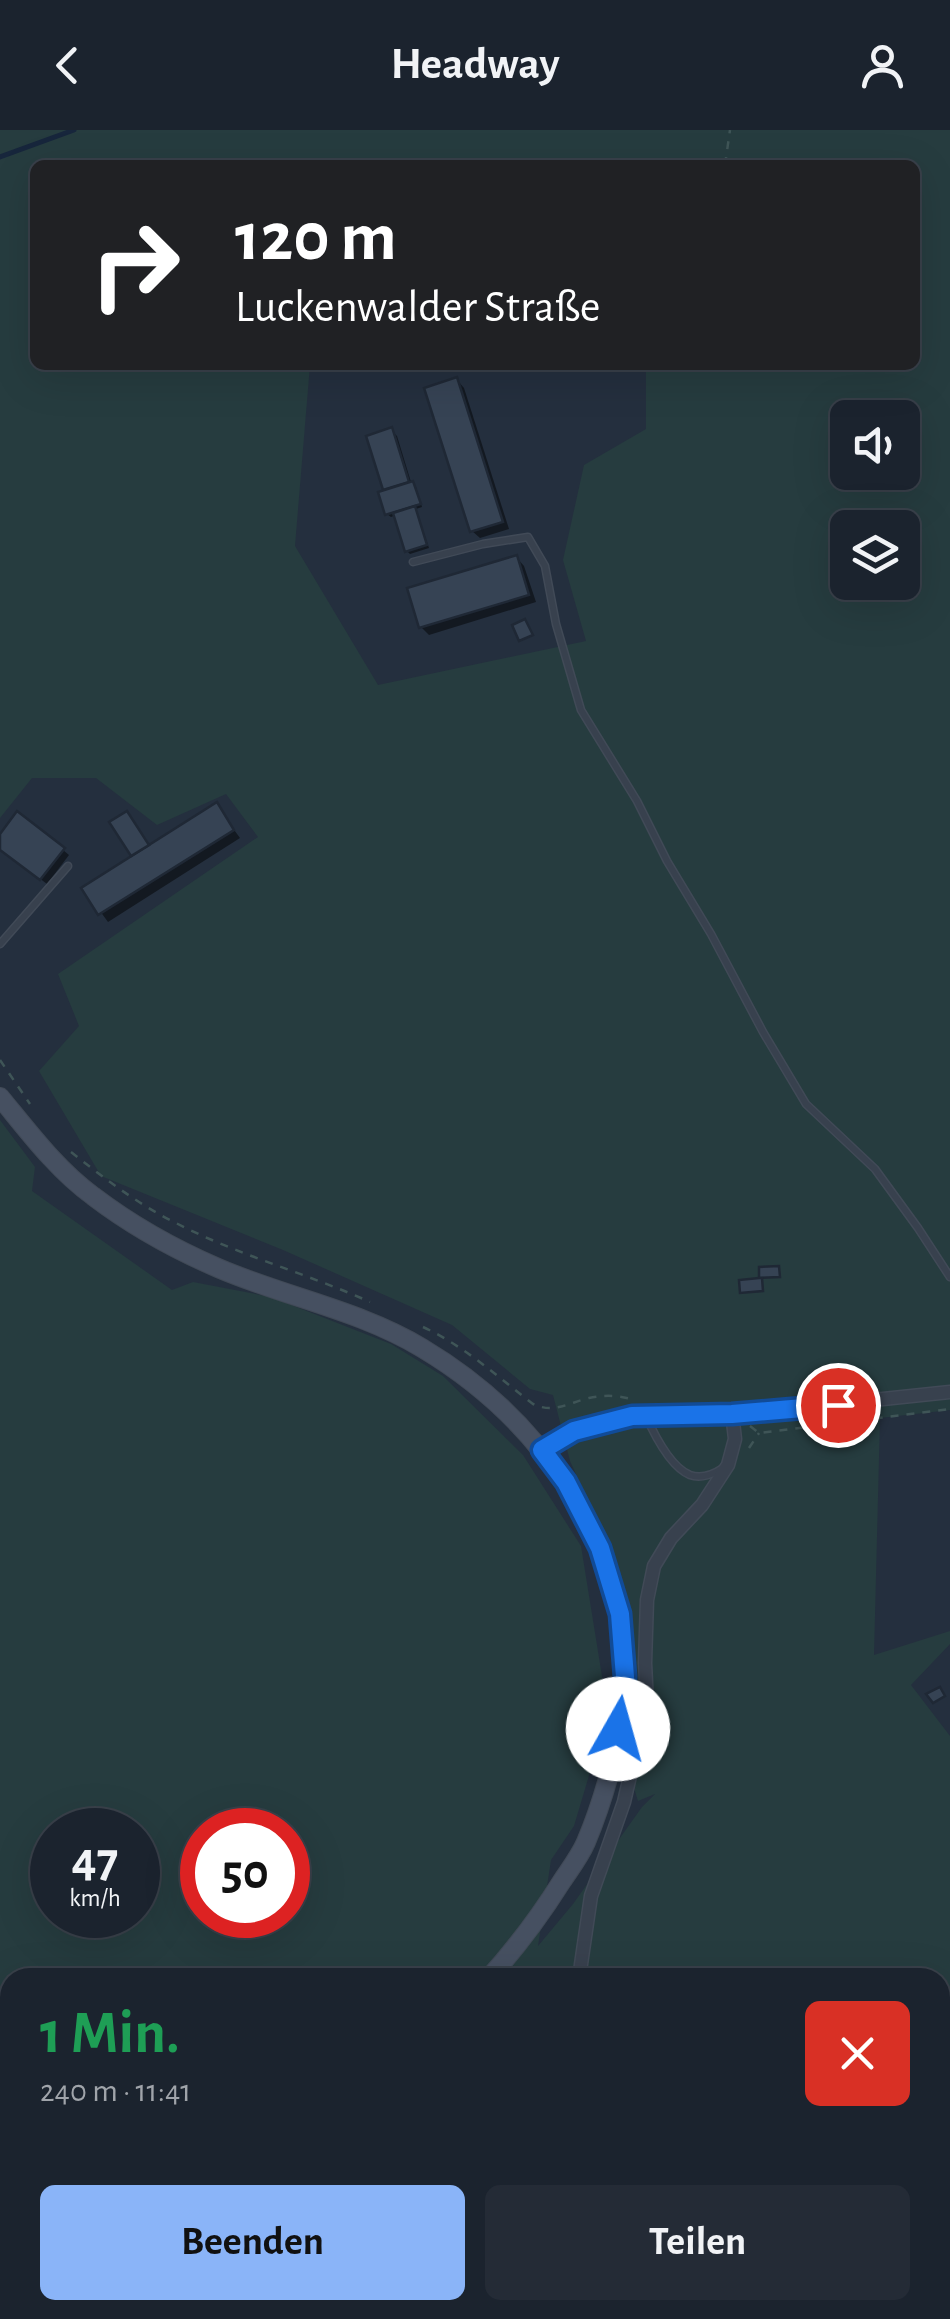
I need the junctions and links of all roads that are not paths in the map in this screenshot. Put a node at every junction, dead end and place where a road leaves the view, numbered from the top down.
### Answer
1 (413, 562) dead end
2 (68, 866) dead end
3 (0, 944) edge
4 (0, 1097) edge
5 (950, 1277) edge
6 (950, 1392) edge
7 (644, 1414) junction
8 (732, 1414) junction
9 (542, 1450) junction
10 (728, 1465) junction
11 (498, 1968) edge
12 (580, 1968) edge

1 - 5 lane
2 - 3 lane
4 - 9 main road
6 - 8 street
7 - 8 street
7 - 9 street
7 - 10 lane
8 - 10 street
9 - 11 main road
10 - 12 street

